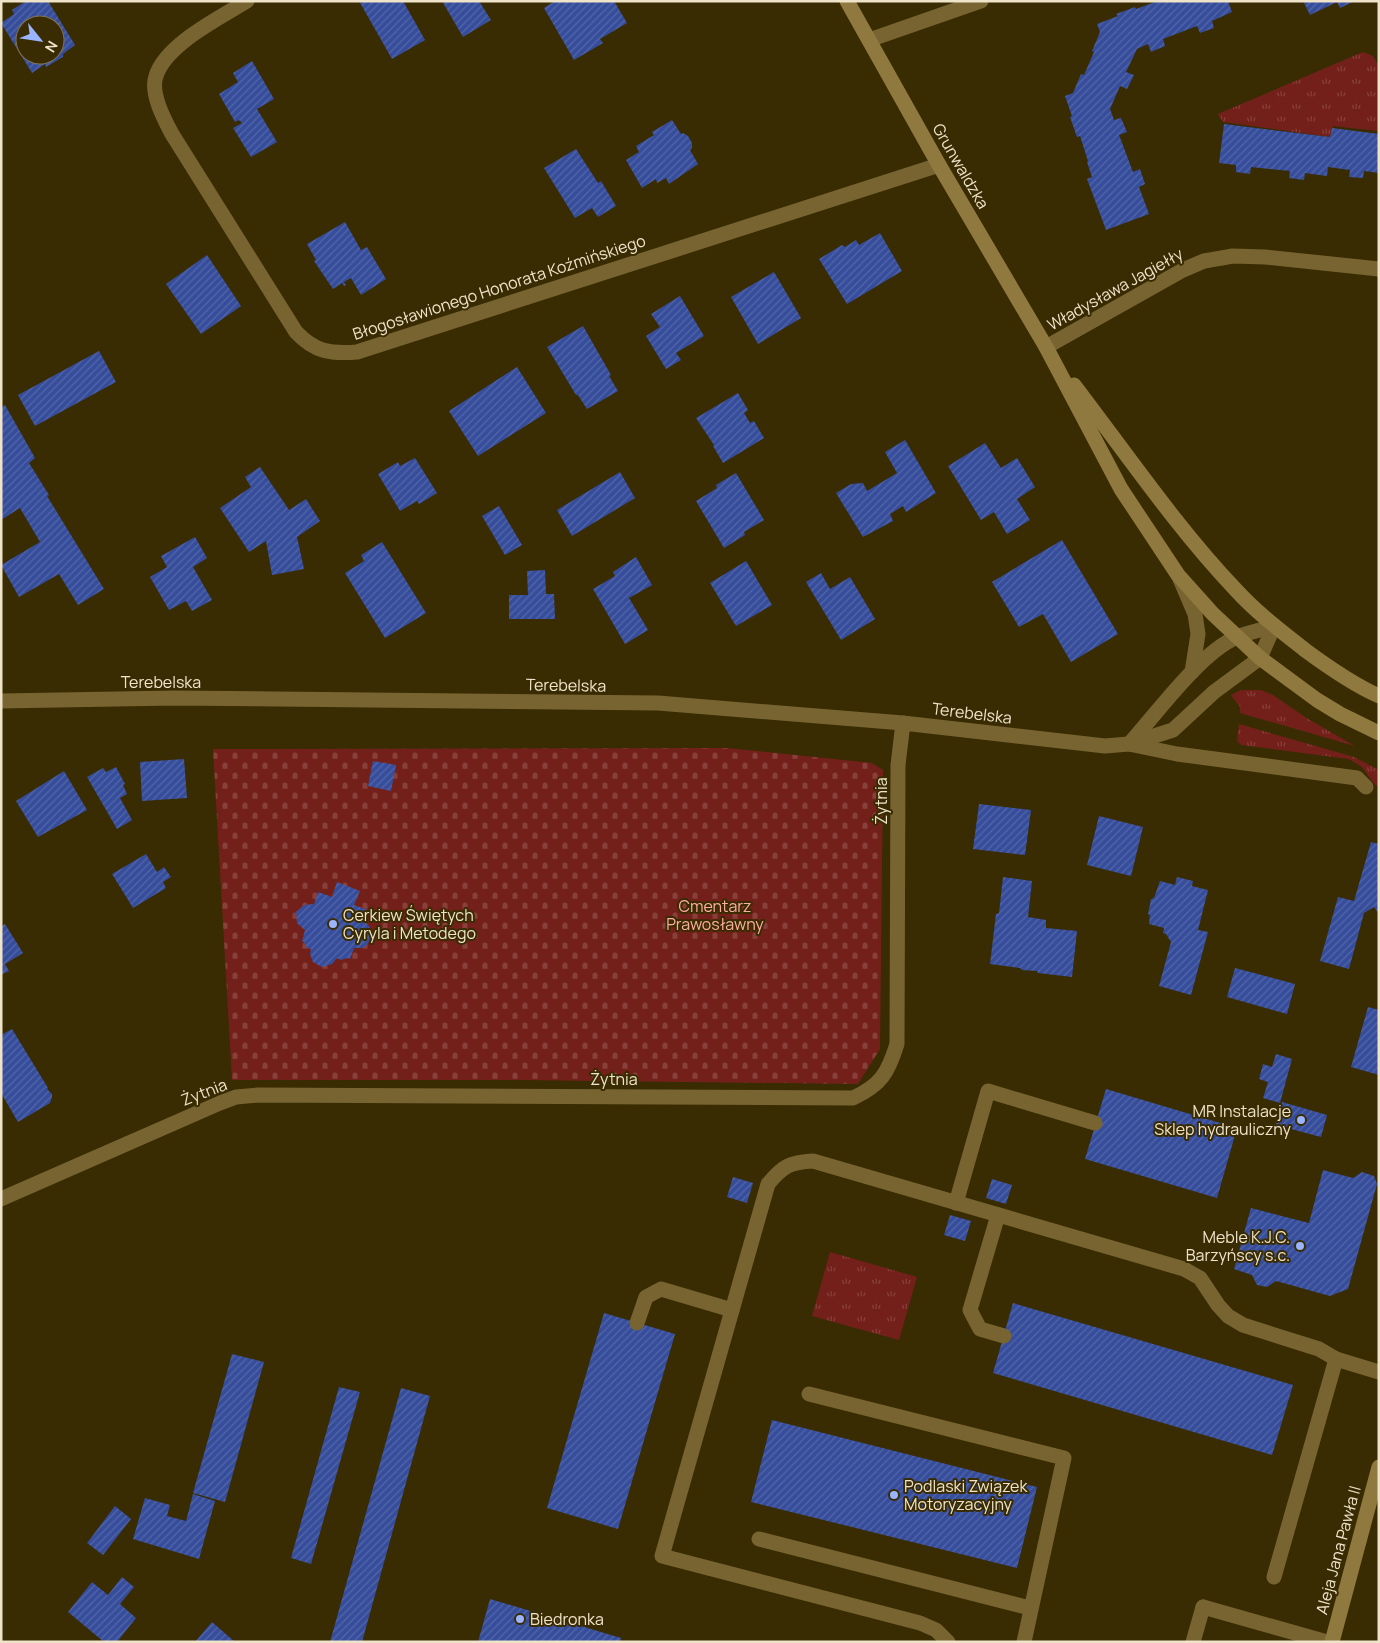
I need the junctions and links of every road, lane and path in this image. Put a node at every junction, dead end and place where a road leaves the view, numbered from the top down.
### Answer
1 (247, 1) edge
2 (847, 1) edge
3 (981, 1) edge
4 (869, 40) junction
5 (939, 165) junction
6 (1379, 269) edge
7 (1046, 347) junction
8 (1178, 575) junction
9 (1274, 626) junction
10 (1237, 637) junction
11 (1260, 658) junction
12 (1192, 672) junction
13 (1379, 696) edge
14 (1, 701) edge
15 (903, 723) junction
16 (1379, 733) edge
17 (1129, 744) junction
18 (1366, 787) dead end
19 (1096, 1123) dead end
20 (1, 1200) edge
21 (956, 1203) junction
22 (998, 1215) junction
23 (732, 1310) junction
24 (637, 1323) dead end
25 (1004, 1336) dead end
26 (1336, 1359) junction
27 (1379, 1372) edge
28 (809, 1394) dead end
29 (1379, 1467) edge
30 (759, 1539) dead end
31 (1274, 1577) dead end
32 (1030, 1608) junction
33 (948, 1642) edge
34 (1024, 1642) edge
35 (1193, 1642) edge
36 (1327, 1642) edge
37 (1332, 1642) edge

1 - 5 street, Błogosławionego Honorata Koźmińskiego
2 - 4 street, Grunwaldzka
3 - 4 street
4 - 5 street, Grunwaldzka
5 - 7 street, Grunwaldzka
6 - 7 street, Władysława Jagiełły
7 - 8 street
7 - 9 street
8 - 10 street
8 - 12 street
9 - 10 street
9 - 11 street
9 - 13 street
10 - 11 street
10 - 12 street
11 - 16 street
11 - 17 street, Terebelska
12 - 17 street
14 - 15 street, Terebelska
15 - 17 street, Terebelska
15 - 20 street, Żytnia
17 - 18 street, Terebelska
19 - 21 street
21 - 22 street
21 - 23 street
22 - 25 street
22 - 26 street
23 - 24 street
23 - 33 street
26 - 27 street
26 - 31 street
28 - 32 street
29 - 37 street, Aleja Jana Pawła II
30 - 32 street
32 - 34 street
35 - 36 street

